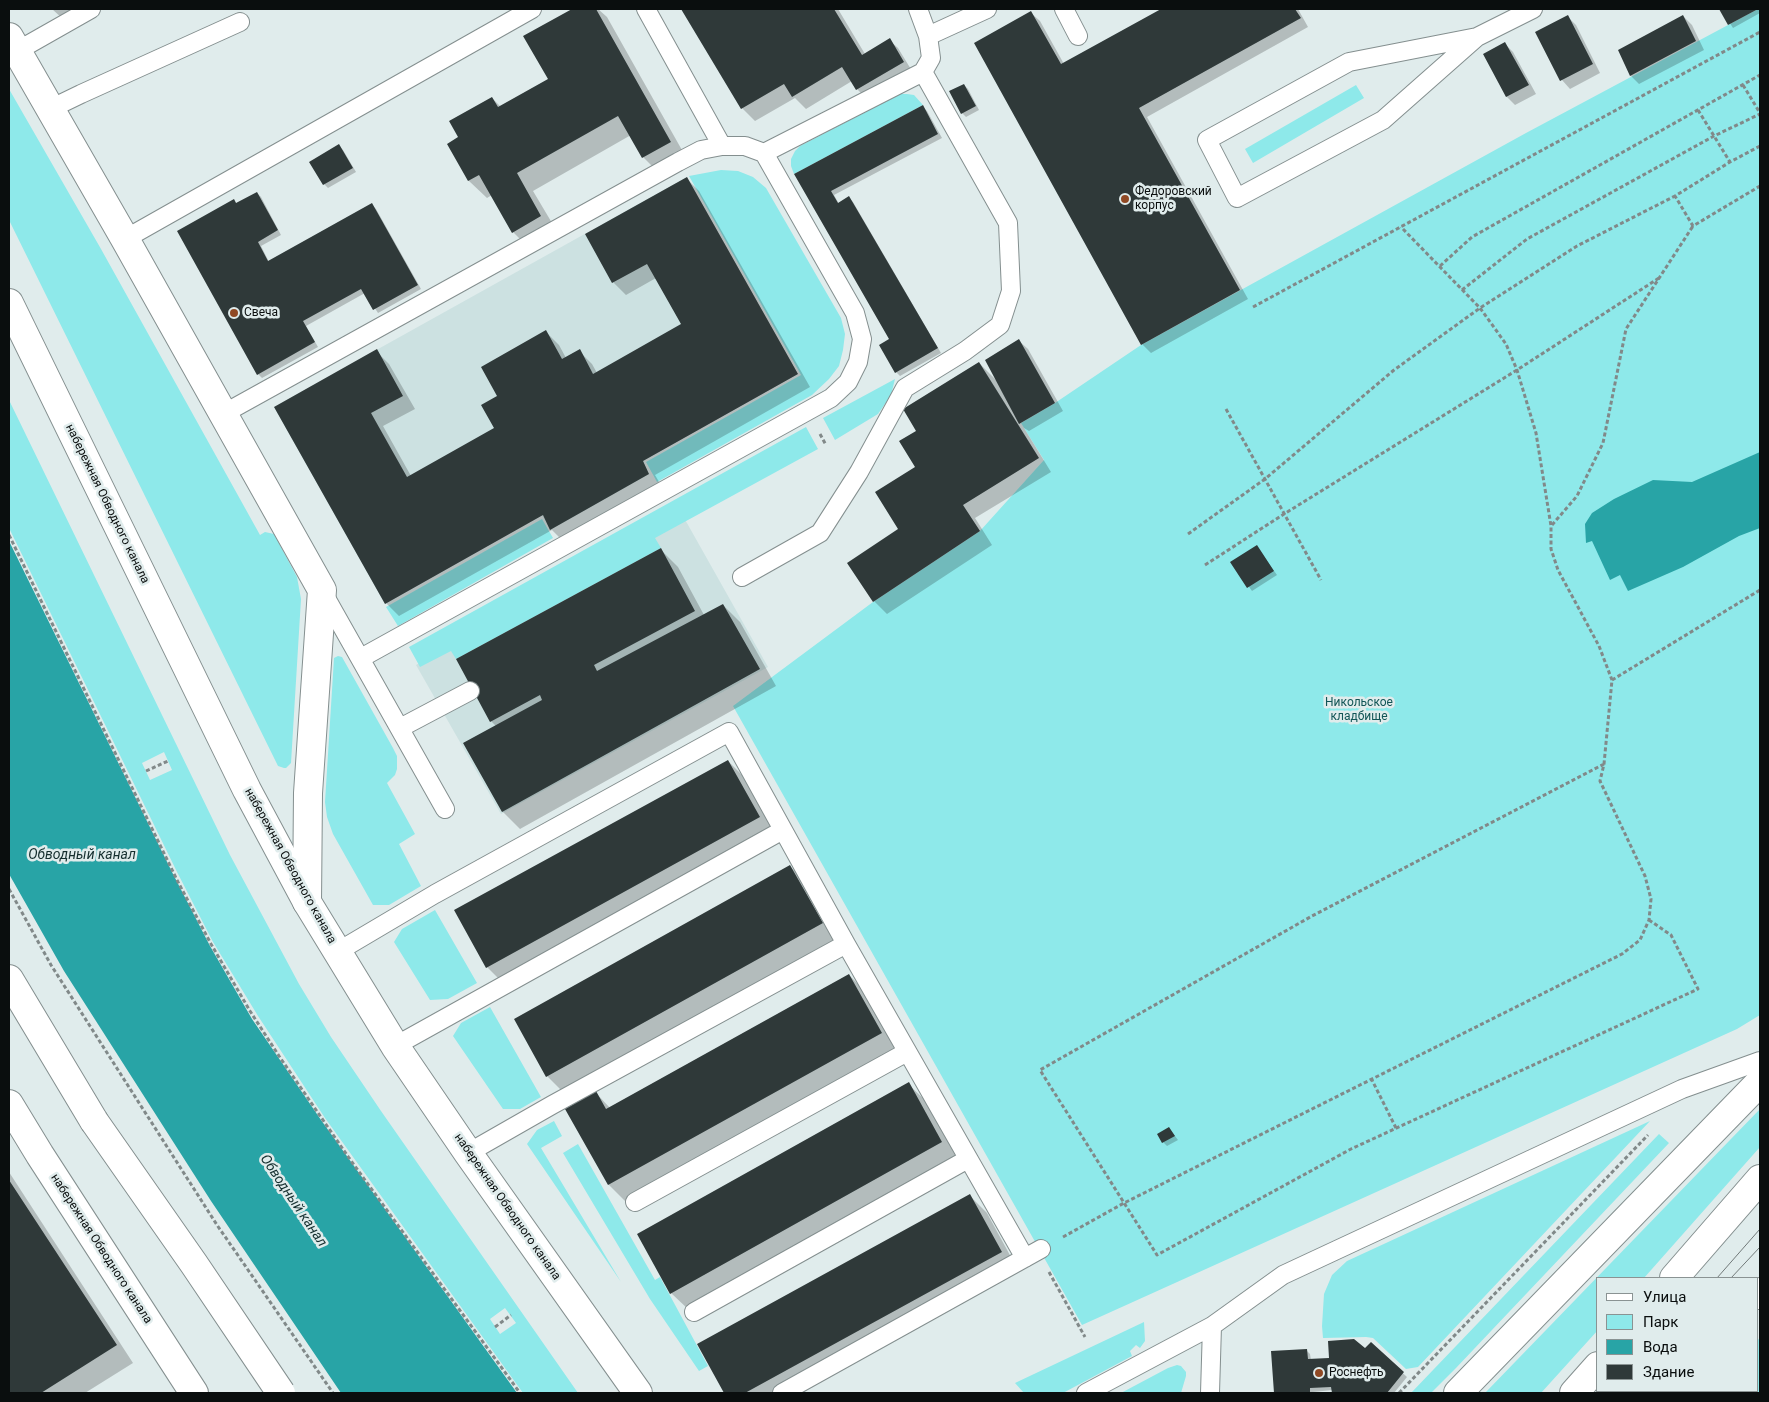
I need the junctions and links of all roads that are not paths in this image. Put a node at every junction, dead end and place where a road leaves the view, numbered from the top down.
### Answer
1 (91, 9) edge
2 (532, 9) edge
3 (646, 9) edge
4 (918, 9) edge
5 (987, 9) edge
6 (1064, 9) edge
7 (1533, 9) edge
8 (240, 22) dead end
9 (928, 36) junction
10 (1078, 36) dead end
11 (1477, 37) junction
12 (13, 44) edge
13 (923, 72) junction
14 (50, 110) junction
15 (722, 146) junction
16 (764, 153) junction
17 (125, 239) junction
18 (9, 303) edge
19 (223, 414) junction
20 (742, 577) dead end
21 (322, 590) junction
22 (360, 658) junction
23 (470, 690) dead end
24 (400, 728) junction
25 (445, 809) dead end
26 (783, 830) junction
27 (307, 902) junction
28 (846, 944) junction
29 (336, 952) junction
30 (9, 978) edge
31 (394, 1046) junction
32 (907, 1052) junction
33 (1760, 1061) edge
34 (1760, 1082) edge
35 (9, 1104) edge
36 (468, 1153) junction
37 (968, 1159) junction
38 (1760, 1179) edge
39 (635, 1202) dead end
40 (1041, 1249) road end
41 (1025, 1258) junction
42 (1675, 1277) edge
43 (694, 1312) dead end
44 (1212, 1326) junction
45 (1596, 1368) edge
46 (637, 1392) edge
47 (194, 1393) edge
48 (281, 1393) edge
49 (782, 1393) edge
50 (1086, 1393) edge
51 (1210, 1393) edge
52 (1458, 1393) edge
53 (1574, 1393) edge

1 - 12 lane
2 - 17 lane
3 - 15 lane
4 - 9 lane
5 - 9 lane
6 - 10 lane
7 - 11 lane
8 - 14 lane
9 - 13 lane
11 - 11 lane
12 - 14 main road
13 - 16 lane
13 - 20 lane
14 - 17 main road
15 - 16 lane
15 - 19 lane
16 - 22 lane
17 - 19 main road
18 - 27 main road, набережная Обводного канала
19 - 21 main road
21 - 22 lane
21 - 27 main road
22 - 24 lane
23 - 24 lane
24 - 25 lane
26 - 28 lane
26 - 29 lane
26 - 31 lane
27 - 29 main road, набережная Обводного канала
28 - 32 lane
28 - 36 lane
29 - 31 main road, набережная Обводного канала
30 - 48 main road, bridge
31 - 36 main road, набережная Обводного канала
32 - 37 lane
32 - 39 lane
33 - 44 lane
34 - 52 main road
35 - 47 main road, набережная Обводного канала
36 - 46 main road, набережная Обводного канала
37 - 41 lane
37 - 43 lane
38 - 42 main road
40 - 41 lane
41 - 49 lane
44 - 50 lane
44 - 51 lane
45 - 53 main road

